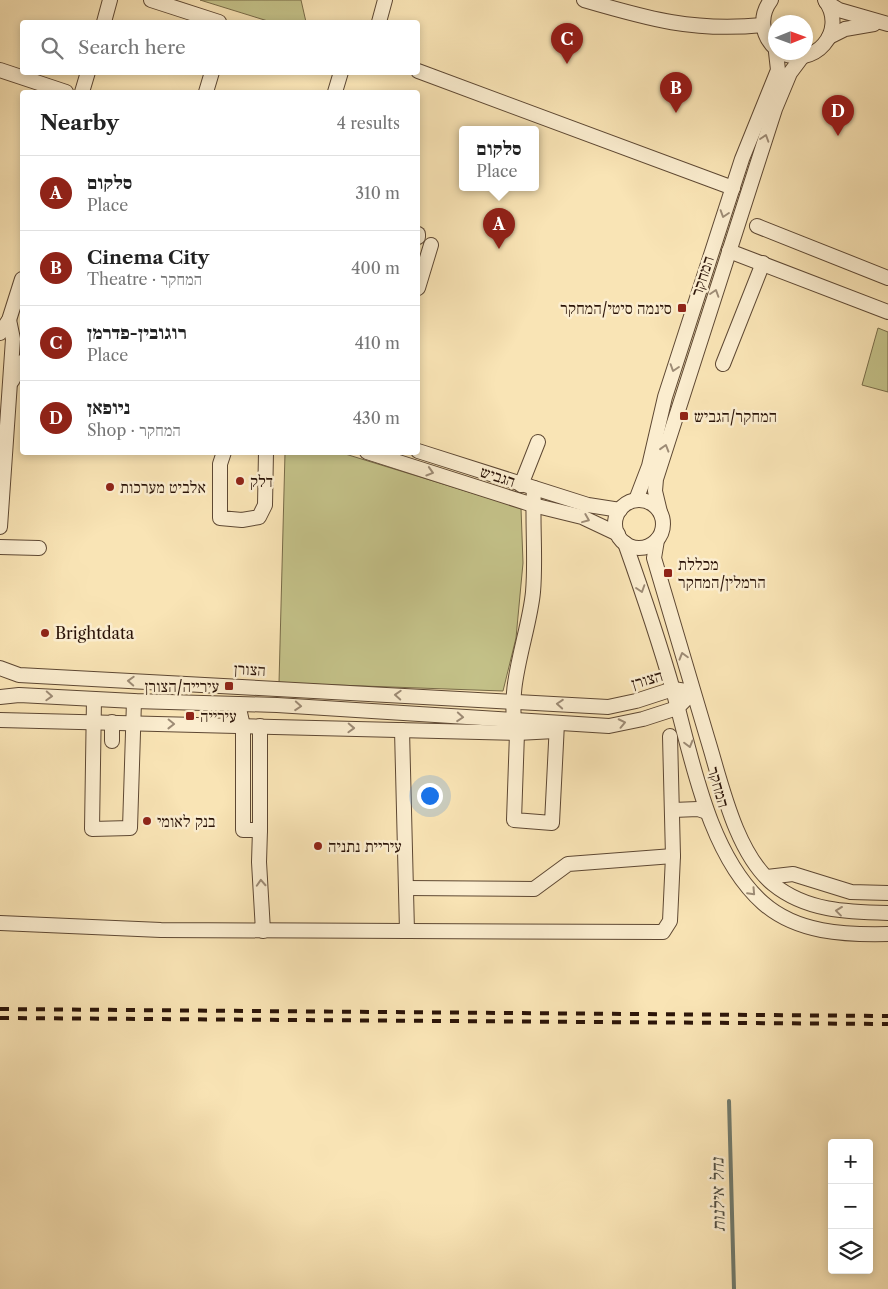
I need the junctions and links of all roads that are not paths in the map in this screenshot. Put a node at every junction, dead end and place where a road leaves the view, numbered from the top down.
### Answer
1 (110, 0) edge
2 (151, 0) edge
3 (385, 0) edge
4 (584, 0) edge
5 (771, 0) edge
6 (826, 1) edge
7 (105, 20) edge
8 (213, 20) edge
9 (380, 20) edge
10 (886, 24) edge
11 (763, 25) junction
12 (829, 37) junction
13 (768, 39) edge
14 (813, 54) edge
15 (777, 60) edge
16 (800, 60) edge
17 (0, 70) edge
18 (420, 72) edge
19 (87, 75) edge
20 (211, 75) edge
21 (340, 75) edge
22 (60, 90) edge
23 (83, 90) edge
24 (207, 90) edge
25 (336, 90) edge
26 (733, 188) junction
27 (757, 226) dead end
28 (432, 245) dead end
29 (729, 250) junction
30 (763, 264) junction
31 (888, 278) edge
32 (420, 282) edge
33 (20, 287) edge
34 (888, 312) edge
35 (11, 321) edge
36 (9, 337) edge
37 (20, 364) edge
38 (723, 364) dead end
39 (8, 388) junction
40 (538, 442) dead end
41 (420, 452) edge
42 (223, 455) edge
43 (266, 455) edge
44 (376, 455) edge
45 (528, 486) junction
46 (636, 500) junction
47 (533, 505) junction
48 (620, 510) junction
49 (660, 512) junction
50 (0, 526) edge
51 (622, 538) junction
52 (657, 540) junction
53 (0, 547) edge
54 (39, 548) dead end
55 (0, 668) edge
56 (276, 688) junction
57 (673, 689) junction
58 (0, 692) edge
59 (693, 692) junction
60 (0, 697) edge
61 (94, 698) junction
62 (514, 700) junction
63 (134, 701) junction
64 (238, 704) junction
65 (277, 705) junction
66 (678, 708) junction
67 (0, 720) edge
68 (93, 721) junction
69 (112, 722) junction
70 (134, 723) junction
71 (242, 726) junction
72 (260, 726) junction
73 (515, 727) junction
74 (556, 727) junction
75 (402, 730) junction
76 (670, 736) dead end
77 (112, 741) dead end
78 (673, 810) junction
79 (707, 812) junction
80 (260, 830) junction
81 (674, 856) junction
82 (767, 877) junction
83 (406, 888) junction
84 (888, 893) edge
85 (888, 913) edge
86 (0, 923) edge
87 (264, 931) junction
88 (407, 931) junction
89 (888, 934) edge

1 - 7 street
2 - 8 street
3 - 9 street
4 - 11 street
5 - 11 street
6 - 10 street
6 - 12 street
10 - 12 street
11 - 13 street
12 - 14 street
15 - 26 street, המחקר
29 -> 16 street, המחקר
17 - 22 street
18 - 26 street
19 - 23 street
20 - 24 street
21 - 25 street
26 -> 46 street, המחקר
27 - 31 street
28 - 32 street
29 - 30 street
49 -> 29 street, המחקר
30 - 34 street
30 - 38 street
33 - 35 street
35 - 36 street
36 - 39 street
37 - 39 street
39 - 50 street
40 - 45 street
41 - 45 street, הגביש
42 - 43 street
44 -> 47 street, הגביש
45 - 47 street
45 - 48 street, הגביש
46 - 48 street
46 - 49 street
47 -> 51 street, הגביש
47 - 62 street
48 - 51 street
49 - 52 street
51 - 52 street
51 -> 57 street, המחקר
59 -> 52 street
53 - 54 street
56 -> 55 street, הצורן
55 - 58 street
62 -> 56 street, הצורן
56 - 65 street
57 - 59 street, הצורן
57 -> 62 street, הצורן
57 - 66 street, המחקר
59 - 66 street
59 - 82 street
60 -> 61 street
61 - 63 street
61 - 68 street
62 - 73 street
63 - 64 street
63 - 70 street
64 - 65 street
64 - 71 street
65 -> 73 street
74 -> 66 street
66 -> 79 street, המחקר
67 - 68 street
68 - 69 street
68 - 70 street
69 - 70 street
69 - 77 street
70 -> 71 street
71 - 72 street
71 - 80 street
72 -> 75 street
72 - 80 street
73 - 74 street
73 - 74 street
73 - 75 street
75 - 83 street
76 - 78 street
78 - 79 street
78 - 81 street
79 -> 89 street, המחקר
87 -> 80 street
81 - 83 street
81 - 88 street
82 - 84 street
85 -> 82 street
83 - 88 street
86 - 87 street
87 - 88 street

